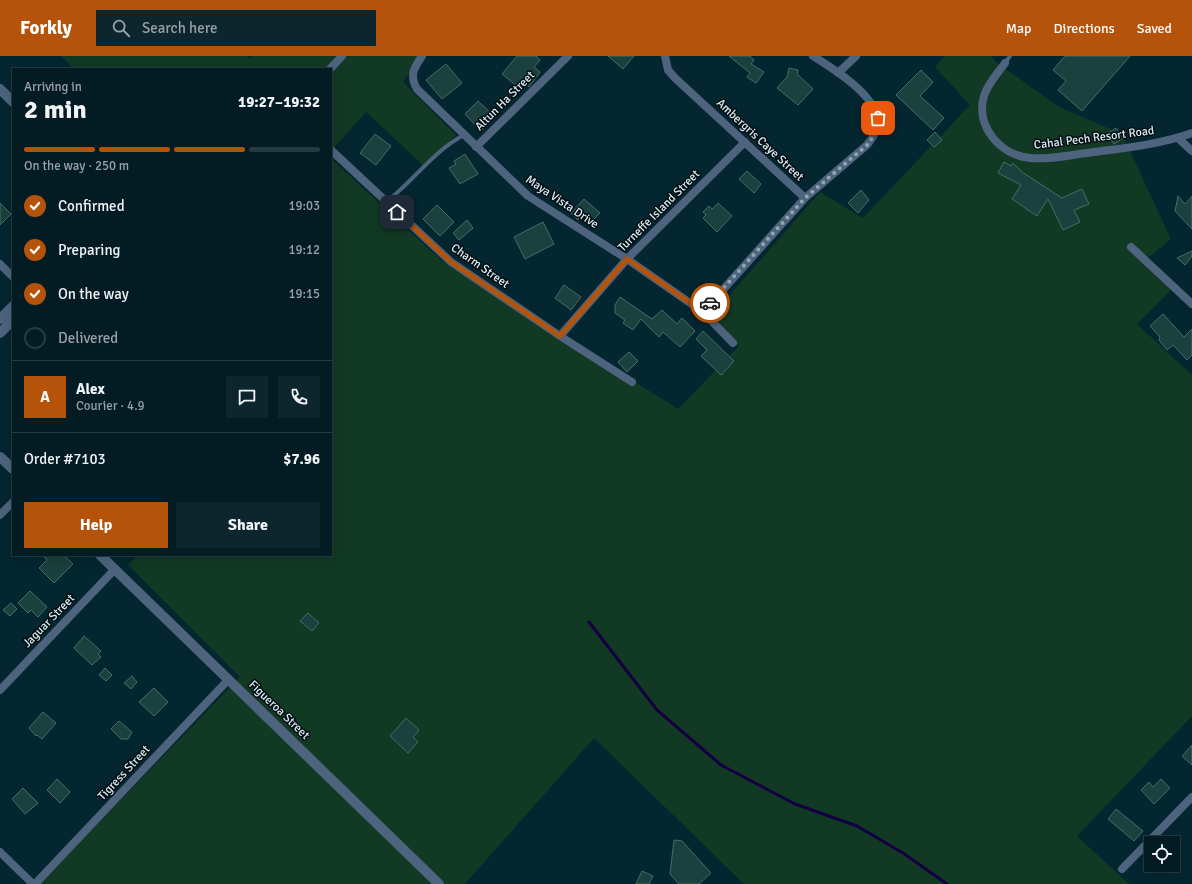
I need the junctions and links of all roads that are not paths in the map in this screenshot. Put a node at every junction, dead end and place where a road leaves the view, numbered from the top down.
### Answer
1 (342, 56) edge
2 (422, 56) edge
3 (568, 56) edge
4 (665, 56) edge
5 (814, 56) edge
6 (856, 56) edge
7 (1009, 58) edge
8 (331, 68) edge
9 (838, 73) junction
10 (0, 89) edge
11 (12, 101) edge
12 (1192, 133) edge
13 (464, 135) junction
14 (1178, 138) junction
15 (745, 142) junction
16 (476, 147) junction
17 (332, 151) edge
18 (1192, 151) edge
19 (805, 198) junction
20 (386, 202) junction
21 (1131, 247) dead end
22 (627, 259) junction
23 (0, 264) edge
24 (12, 276) edge
25 (1192, 304) edge
26 (12, 307) edge
27 (703, 312) junction
28 (0, 319) edge
29 (12, 321) edge
30 (0, 333) edge
31 (560, 336) junction
32 (733, 343) dead end
33 (632, 382) dead end
34 (0, 457) edge
35 (12, 468) edge
36 (12, 503) edge
37 (0, 515) edge
38 (101, 556) edge
39 (115, 569) junction
40 (229, 679) junction
41 (0, 690) edge
42 (1192, 797) edge
43 (0, 852) edge
44 (1122, 869) dead end
45 (34, 884) edge
46 (439, 884) edge

1 - 8 street
2 - 13 street, Maya Vista Drive
3 - 16 street, Altun Ha Street
4 - 15 street, Ambergris Caye Street
5 - 9 street
6 - 9 street
7 - 14 street, Cahal Pech Resort Road
9 - 19 street
10 - 11 street
12 - 14 street, Cahal Pech Resort Road
13 - 16 street, Maya Vista Drive
13 - 20 lane
14 - 18 street
15 - 19 street, Ambergris Caye Street
15 - 22 street, Turneffe Island Street
16 - 22 street, Maya Vista Drive
17 - 20 street, Charm Street
19 - 27 street, Ambergris Caye Street
20 - 31 street, Charm Street
21 - 25 street
22 - 27 street, Maya Vista Drive
22 - 31 street, Turneffe Island Street
23 - 24 street
26 - 28 street
27 - 32 street, Maya Vista Drive
29 - 30 street
31 - 33 street, Charm Street
34 - 35 street
36 - 37 street
38 - 39 street, Figueroa Street
39 - 40 street, Figueroa Street
39 - 41 street, Jaguar Street
40 - 45 street, Tigress Street
40 - 46 street, Figueroa Street
42 - 44 street
43 - 45 street

